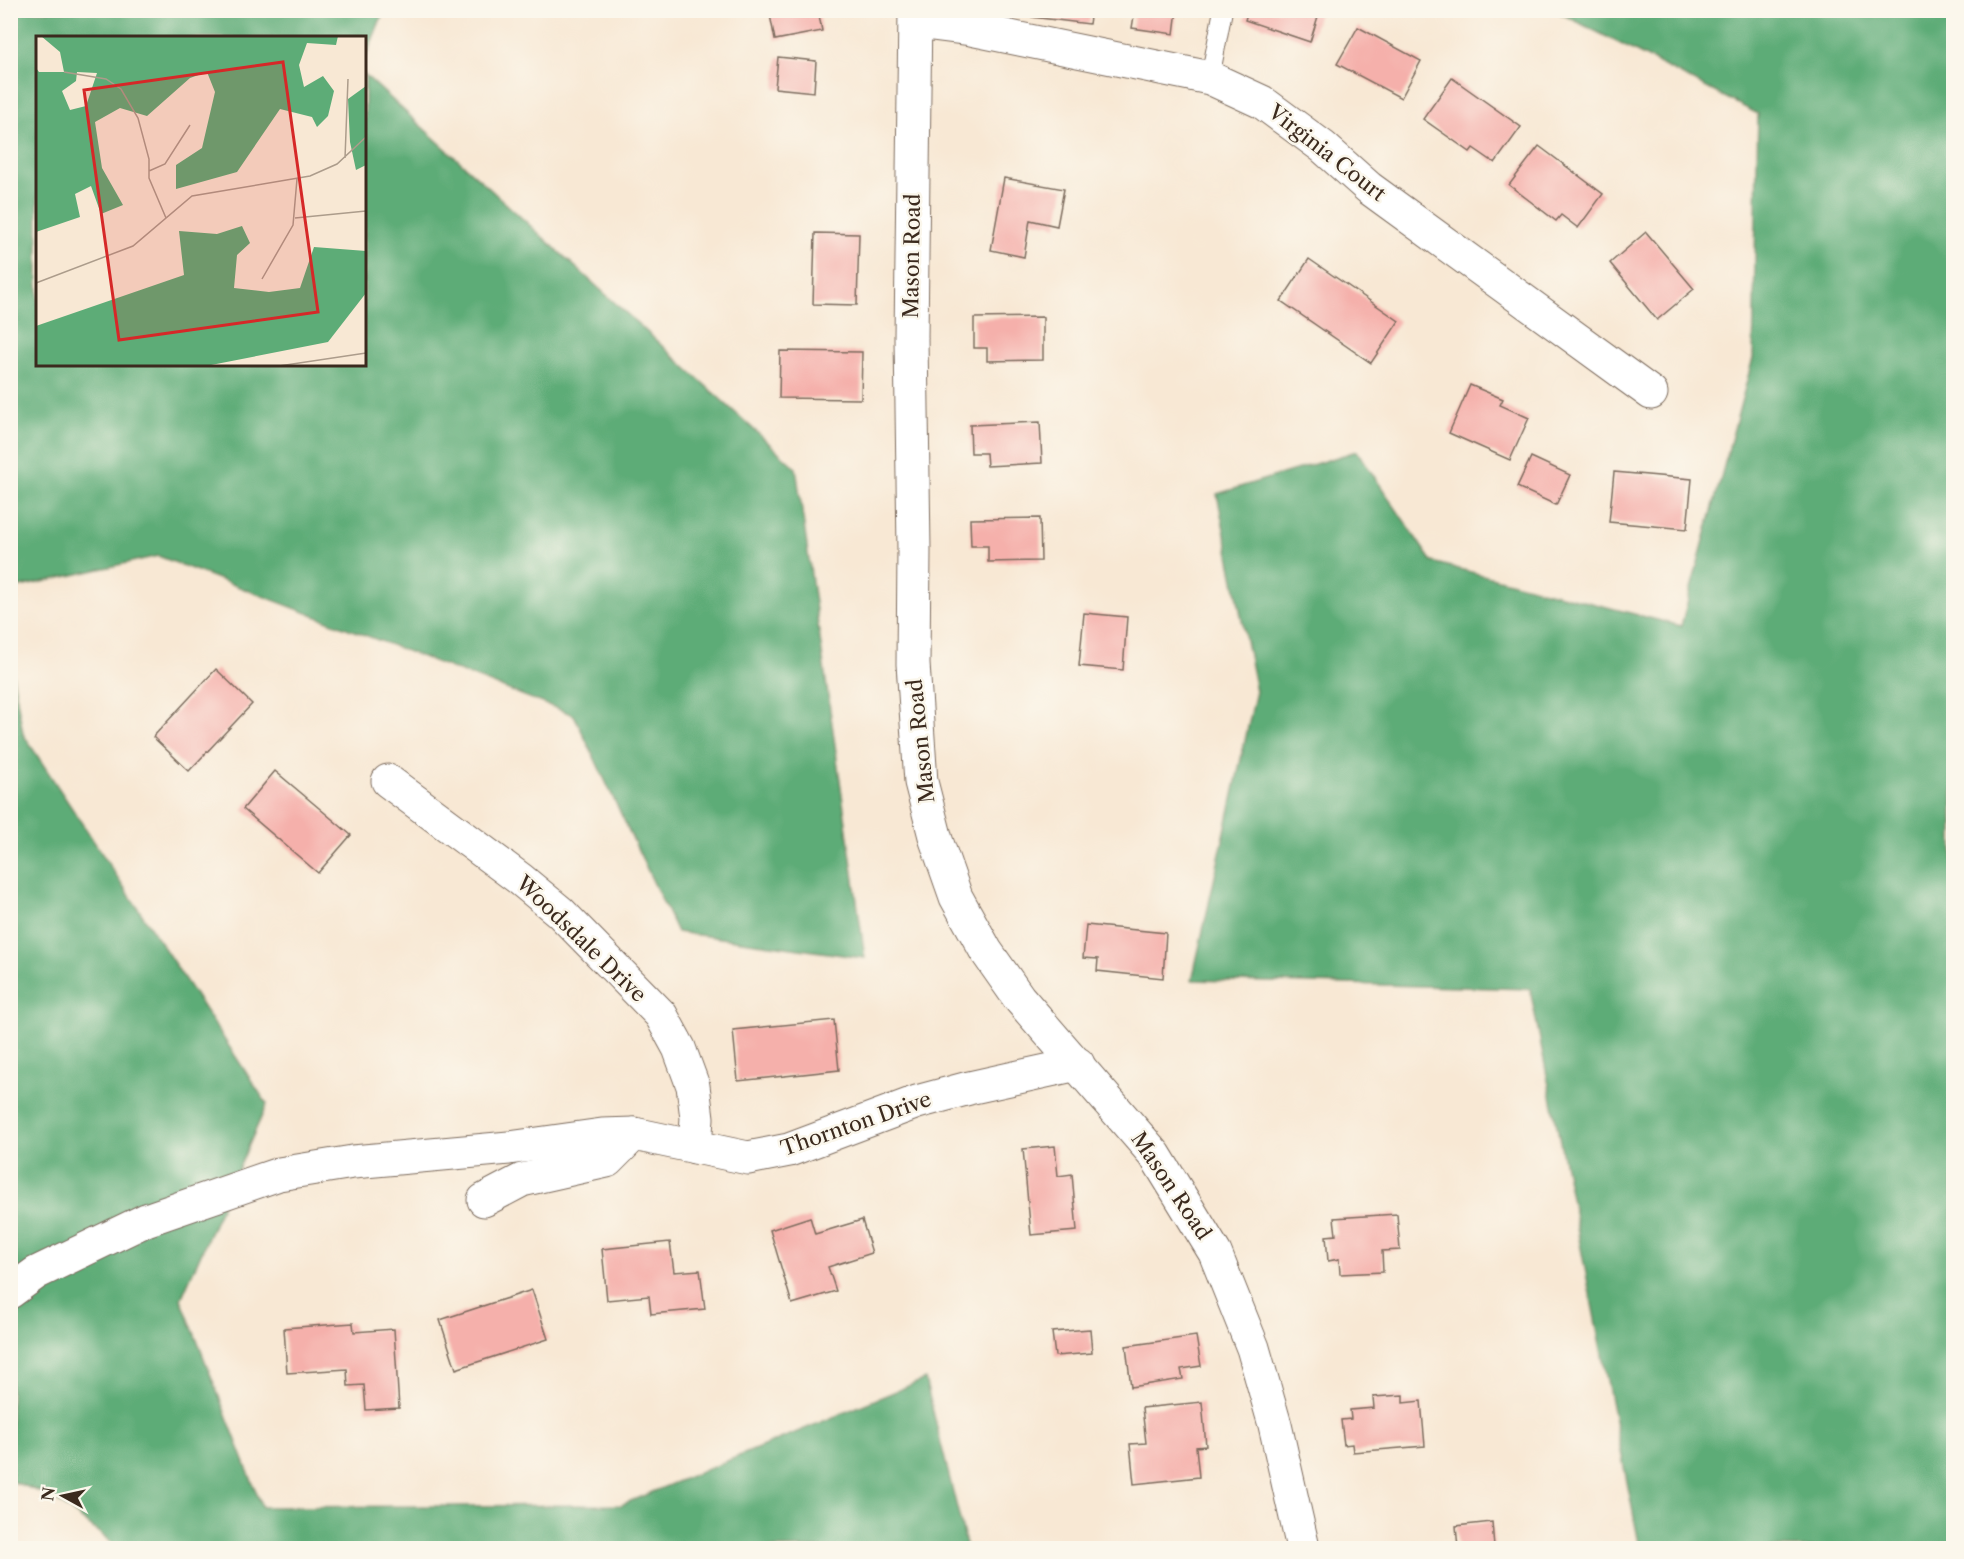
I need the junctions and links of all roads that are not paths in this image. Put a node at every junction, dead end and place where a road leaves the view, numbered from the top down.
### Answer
1 (1223, 10) edge
2 (916, 16) edge
3 (1210, 78) junction
4 (1651, 393) dead end
5 (388, 781) dead end
6 (1078, 1064) junction
7 (634, 1134) junction
8 (695, 1148) junction
9 (484, 1200) dead end
10 (10, 1292) edge
11 (1304, 1548) edge

1 - 3 lane
2 - 3 street, Virginia Court
2 - 6 street, Mason Road
3 - 4 street, Virginia Court
5 - 8 street, Woodsdale Drive
6 - 8 street, Thornton Drive
6 - 11 street, Mason Road
7 - 8 street, Thornton Drive
7 - 9 street
7 - 10 street, Thornton Drive

